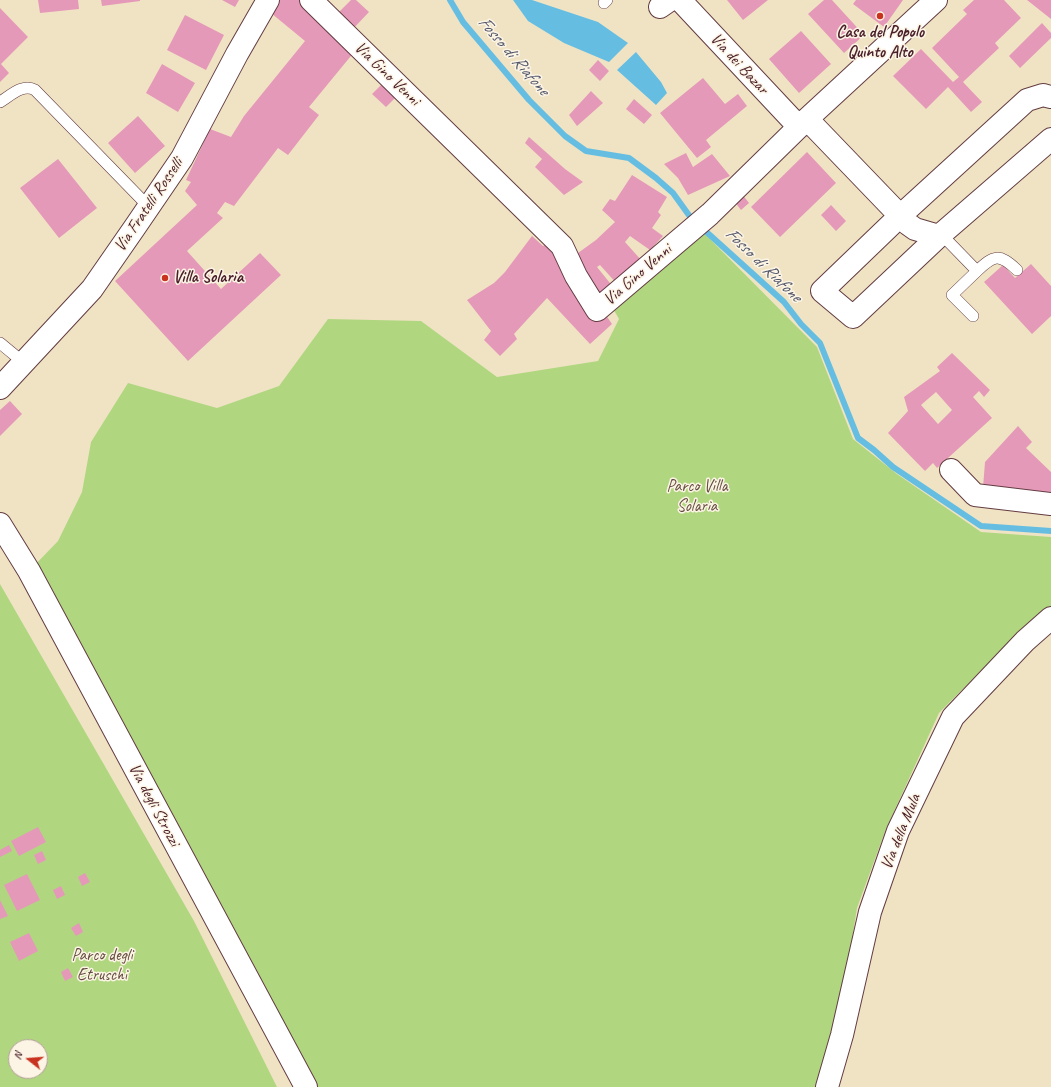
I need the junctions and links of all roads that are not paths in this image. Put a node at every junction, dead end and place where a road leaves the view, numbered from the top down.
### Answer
1 (268, 0) edge
2 (312, 0) edge
3 (936, 0) edge
4 (668, 2) edge
5 (1051, 97) edge
6 (0, 102) edge
7 (803, 123) junction
8 (1051, 139) edge
9 (148, 206) junction
10 (900, 216) junction
11 (940, 235) junction
12 (1017, 270) dead end
13 (977, 271) junction
14 (973, 316) dead end
15 (0, 343) edge
16 (23, 362) junction
17 (0, 388) edge
18 (950, 470) dead end
19 (1051, 504) edge
20 (0, 524) edge
21 (1051, 618) edge
22 (306, 1087) edge
23 (827, 1087) edge

1 - 9 street, Via Fratelli Rosselli
2 - 7 street, Via Gino Venni
3 - 7 street, Via Gino Venni
4 - 7 street, Via dei Bazar
5 - 10 street
6 - 9 lane
7 - 10 street, Via dei Bazar
8 - 11 street
9 - 16 street, Via Fratelli Rosselli
10 - 11 street, Via dei Bazar
10 - 11 street
11 - 13 lane
12 - 13 lane
13 - 14 lane
15 - 16 lane
16 - 17 street, Via Fratelli Rosselli
18 - 19 street
20 - 22 street, Via degli Strozzi
21 - 23 street, Via della Mula

